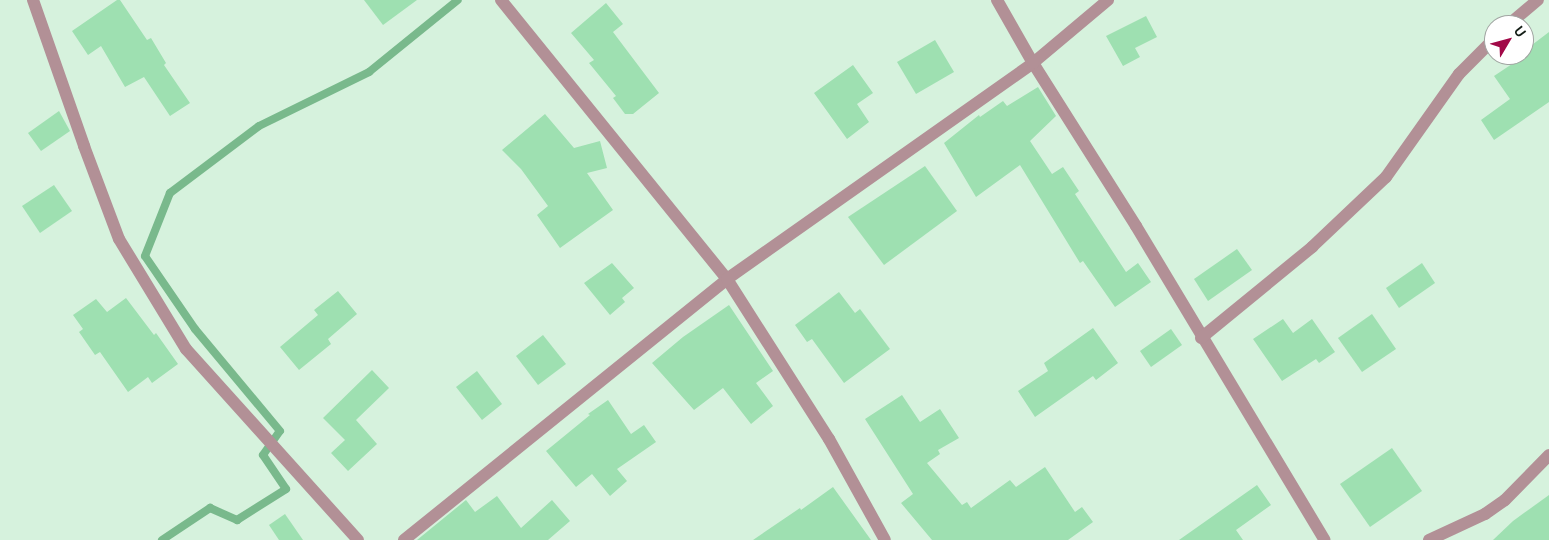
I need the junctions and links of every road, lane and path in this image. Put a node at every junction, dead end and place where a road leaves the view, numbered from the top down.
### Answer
1 (33, 0) edge
2 (501, 0) edge
3 (997, 0) edge
4 (1108, 0) edge
5 (1538, 0) edge
6 (1520, 15) edge
7 (1484, 49) edge
8 (1033, 63) junction
9 (727, 279) junction
10 (1201, 338) junction
11 (1549, 455) edge
12 (358, 540) edge
13 (404, 540) edge
14 (885, 540) edge
15 (1324, 540) edge
16 (1429, 540) edge

1 - 12 street
2 - 9 street
3 - 8 street
4 - 8 street
5 - 6 street
7 - 10 street
8 - 9 street
8 - 10 street
9 - 13 street
9 - 14 street
10 - 15 street
11 - 16 street

